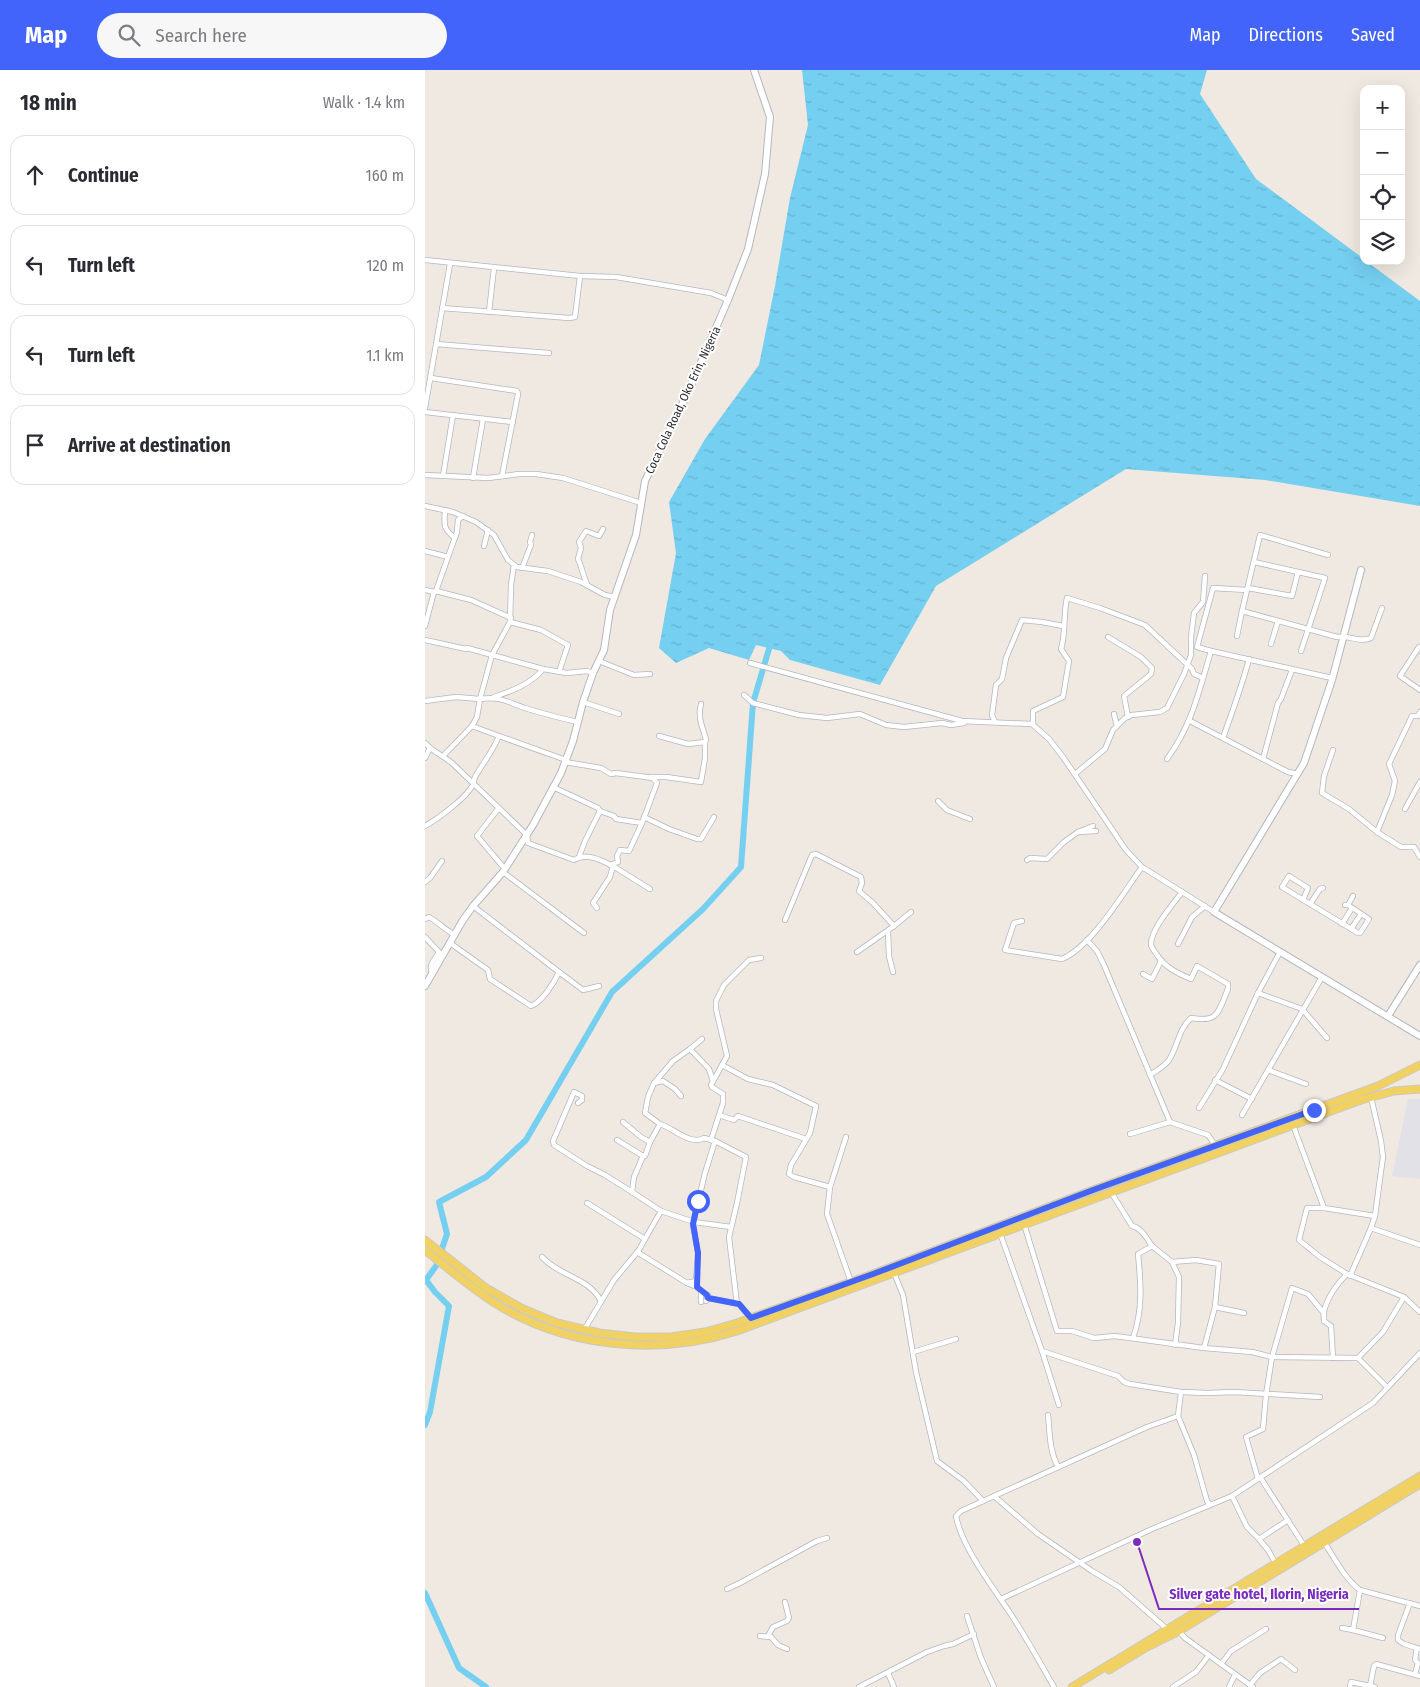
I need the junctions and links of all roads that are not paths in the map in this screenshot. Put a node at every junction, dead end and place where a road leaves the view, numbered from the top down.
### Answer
1 (754, 70) edge
2 (425, 260) edge
3 (449, 264) junction
4 (494, 268) junction
5 (580, 276) junction
6 (729, 300) junction
7 (442, 308) junction
8 (489, 312) junction
9 (436, 344) junction
10 (549, 353) dead end
11 (431, 378) junction
12 (425, 408) edge
13 (425, 412) edge
14 (453, 415) junction
15 (483, 418) junction
16 (513, 422) junction
17 (425, 475) edge
18 (443, 476) junction
19 (502, 476) junction
20 (473, 478) junction
21 (641, 503) junction
22 (425, 506) edge
23 (445, 510) junction
24 (463, 516) junction
25 (603, 528) dead end
26 (488, 530) junction
27 (533, 535) dead end
28 (455, 538) junction
29 (484, 546) dead end
30 (425, 551) edge
31 (1328, 555) dead end
32 (448, 557) junction
33 (1254, 562) junction
34 (514, 565) junction
35 (523, 568) junction
36 (1361, 570) dead end
37 (1298, 572) junction
38 (1205, 576) dead end
39 (587, 584) junction
40 (1247, 589) junction
41 (425, 590) edge
42 (435, 592) junction
43 (615, 597) junction
44 (1382, 608) dead end
45 (1242, 611) junction
46 (510, 620) junction
47 (1277, 620) junction
48 (425, 626) edge
49 (1063, 626) junction
50 (1308, 629) junction
51 (1237, 636) dead end
52 (1342, 636) junction
53 (1108, 637) dead end
54 (425, 640) edge
55 (1271, 644) dead end
56 (1420, 647) edge
57 (1211, 651) junction
58 (1301, 651) dead end
59 (492, 655) junction
60 (1249, 660) junction
61 (599, 661) junction
62 (750, 663) dead end
63 (1187, 665) junction
64 (543, 669) junction
65 (1292, 670) junction
66 (559, 672) junction
67 (593, 673) junction
68 (650, 674) dead end
69 (1203, 678) junction
70 (1332, 678) junction
71 (1420, 690) edge
72 (744, 695) dead end
73 (493, 697) junction
74 (480, 699) junction
75 (425, 701) edge
76 (583, 702) junction
77 (701, 704) dead end
78 (1420, 712) edge
79 (619, 714) dead end
80 (1114, 714) dead end
81 (1127, 717) junction
82 (577, 722) junction
83 (971, 722) junction
84 (995, 722) junction
85 (1190, 722) junction
86 (1033, 724) junction
87 (472, 726) junction
88 (1117, 726) junction
89 (499, 736) junction
90 (659, 736) dead end
91 (1223, 738) junction
92 (705, 742) junction
93 (425, 743) edge
94 (430, 748) junction
95 (1333, 750) dead end
96 (443, 756) junction
97 (425, 758) edge
98 (1167, 759) dead end
99 (1263, 759) junction
100 (566, 761) junction
101 (1075, 774) junction
102 (1298, 774) junction
103 (650, 777) junction
104 (1420, 782) edge
105 (473, 785) junction
106 (553, 787) junction
107 (938, 801) dead end
108 (498, 809) junction
109 (1405, 809) dead end
110 (600, 811) junction
111 (644, 817) junction
112 (713, 817) dead end
113 (970, 819) dead end
114 (642, 824) junction
115 (425, 826) edge
116 (1093, 826) dead end
117 (1096, 831) dead end
118 (1079, 832) junction
119 (1377, 832) junction
120 (527, 835) junction
121 (579, 857) junction
122 (1420, 857) edge
123 (1027, 860) dead end
124 (442, 861) dead end
125 (612, 865) junction
126 (1141, 867) junction
127 (504, 871) junction
128 (425, 882) edge
129 (1323, 888) dead end
130 (650, 889) dead end
131 (1183, 892) junction
132 (1353, 896) dead end
133 (1303, 900) junction
134 (1310, 904) junction
135 (473, 906) junction
136 (1205, 906) junction
137 (1348, 906) junction
138 (597, 908) dead end
139 (911, 912) dead end
140 (1214, 912) junction
141 (1361, 914) junction
142 (425, 919) edge
143 (785, 920) dead end
144 (1022, 921) dead end
145 (1343, 924) junction
146 (894, 926) junction
147 (1351, 929) junction
148 (888, 931) junction
149 (584, 933) dead end
150 (455, 934) junction
151 (425, 937) edge
152 (1087, 940) junction
153 (450, 943) junction
154 (1178, 944) dead end
155 (857, 952) dead end
156 (1280, 952) junction
157 (761, 958) dead end
158 (1161, 961) junction
159 (1420, 965) edge
160 (559, 972) junction
161 (893, 972) dead end
162 (433, 974) junction
163 (1143, 974) dead end
164 (1322, 977) junction
165 (425, 986) edge
166 (599, 986) dead end
167 (1258, 994) junction
168 (1302, 1009) junction
169 (1387, 1016) junction
170 (1420, 1036) edge
171 (1327, 1038) dead end
172 (702, 1039) dead end
173 (690, 1049) junction
174 (722, 1065) junction
175 (1420, 1065) edge
176 (1268, 1070) junction
177 (1150, 1075) junction
178 (1215, 1080) junction
179 (713, 1081) junction
180 (654, 1083) junction
181 (1306, 1084) dead end
182 (1420, 1088) edge
183 (681, 1096) dead end
184 (1371, 1097) junction
185 (1252, 1099) junction
186 (579, 1103) dead end
187 (1199, 1108) dead end
188 (719, 1115) junction
189 (1242, 1116) dead end
190 (623, 1122) dead end
191 (1170, 1122) junction
192 (660, 1124) junction
193 (1293, 1125) junction
194 (1130, 1134) dead end
195 (846, 1137) dead end
196 (806, 1139) junction
197 (617, 1140) dead end
198 (713, 1140) junction
199 (650, 1142) junction
200 (1216, 1146) junction
201 (643, 1156) junction
202 (830, 1187) junction
203 (632, 1192) junction
204 (1111, 1192) junction
205 (587, 1203) dead end
206 (1323, 1208) junction
207 (661, 1211) junction
208 (1375, 1216) junction
209 (694, 1222) junction
210 (1024, 1224) junction
211 (731, 1227) junction
212 (1371, 1228) junction
213 (1001, 1233) junction
214 (425, 1240) edge
215 (645, 1240) junction
216 (1420, 1245) edge
217 (1152, 1246) junction
218 (425, 1250) edge
219 (637, 1252) junction
220 (542, 1257) dead end
221 (1172, 1262) junction
222 (894, 1273) junction
223 (1348, 1275) junction
224 (851, 1282) junction
225 (694, 1284) junction
226 (1404, 1297) junction
227 (601, 1301) junction
228 (737, 1304) junction
229 (1215, 1307) junction
230 (1323, 1312) junction
231 (1420, 1312) edge
232 (1244, 1313) dead end
233 (751, 1318) junction
234 (584, 1330) junction
235 (1133, 1338) junction
236 (956, 1339) dead end
237 (1175, 1345) junction
238 (1204, 1348) junction
239 (1042, 1351) junction
240 (913, 1352) junction
241 (1420, 1353) edge
242 (1272, 1357) junction
243 (1333, 1358) junction
244 (1358, 1358) junction
245 (1387, 1387) junction
246 (1181, 1392) junction
247 (1265, 1395) junction
248 (1320, 1397) dead end
249 (1059, 1405) dead end
250 (1048, 1415) dead end
251 (1177, 1416) junction
252 (1058, 1466) junction
253 (1420, 1476) edge
254 (1259, 1478) junction
255 (1420, 1484) edge
256 (994, 1496) junction
257 (1232, 1496) junction
258 (983, 1501) junction
259 (1385, 1502) junction
260 (1208, 1503) junction
261 (1287, 1520) junction
262 (1331, 1534) junction
263 (827, 1538) dead end
264 (1259, 1539) junction
265 (1324, 1542) junction
266 (1305, 1546) junction
267 (1079, 1562) junction
268 (1276, 1564) junction
269 (727, 1588) dead end
270 (1360, 1590) junction
271 (1001, 1599) junction
272 (785, 1602) dead end
273 (1410, 1604) junction
274 (1420, 1606) edge
275 (1208, 1610) junction
276 (967, 1616) dead end
277 (1342, 1628) dead end
278 (1266, 1629) dead end
279 (1167, 1630) junction
280 (1353, 1630) junction
281 (1179, 1632) junction
282 (974, 1634) junction
283 (760, 1636) dead end
284 (768, 1636) junction
285 (1383, 1638) dead end
286 (787, 1649) dead end
287 (1419, 1649) edge
288 (1209, 1655) junction
289 (1221, 1664) junction
290 (1295, 1670) dead end
291 (888, 1673) junction
292 (1235, 1674) junction
293 (1417, 1675) edge
294 (1251, 1686) edge
295 (1372, 1686) edge
296 (859, 1687) edge
297 (894, 1687) edge
298 (994, 1687) edge
299 (1054, 1687) edge
300 (1072, 1687) edge
301 (1081, 1687) edge
302 (1173, 1687) edge
303 (1229, 1687) edge
304 (1350, 1687) edge

1 - 6 street, Coca Cola Road, Oko Erin, Nigeria
2 - 3 street
3 - 4 street
3 - 7 street
4 - 5 street
4 - 8 street
5 - 6 street
5 - 8 street
6 - 21 street, Coca Cola Road, Oko Erin, Nigeria
7 - 8 street
7 - 9 street
9 - 10 street
9 - 11 street
11 - 12 street
11 - 16 street
13 - 14 street
14 - 15 street
14 - 18 street
15 - 16 street
15 - 20 street
16 - 19 street
17 - 18 street
18 - 20 street
19 - 20 street
19 - 21 street
21 - 43 street, Coca Cola Road, Oko Erin, Nigeria
22 - 23 street
23 - 24 street
23 - 28 street
24 - 26 street
24 - 28 street
25 - 39 street
26 - 29 street
26 - 34 street
27 - 35 street
28 - 32 street
30 - 32 street
31 - 33 street
32 - 42 street
33 - 37 street
33 - 40 street
34 - 35 street
34 - 46 street
35 - 39 street
36 - 52 street
37 - 40 street
37 - 50 street
38 - 63 street
39 - 43 street
40 - 45 street
40 - 57 street
41 - 42 street
42 - 46 street
42 - 48 street
43 - 61 street, Coca Cola Road, Oko Erin, Nigeria
44 - 52 street
45 - 47 street
45 - 51 street
46 - 59 street
46 - 66 street
47 - 50 street
47 - 55 street
49 - 63 street
49 - 84 street
49 - 86 street
50 - 52 street
50 - 58 street
52 - 70 street
53 - 81 street
54 - 59 street
56 - 71 street
57 - 60 street
57 - 69 street
59 - 64 street
59 - 74 street
60 - 65 street
60 - 91 street
61 - 67 street, Coca Cola Road, Oko Erin, Nigeria
61 - 68 street
62 - 83 street
63 - 69 street
63 - 81 street
64 - 66 street
64 - 73 street
65 - 70 street
65 - 99 street
66 - 67 street
67 - 76 street, Coca Cola Road, Oko Erin, Nigeria
69 - 85 street
70 - 102 street
72 - 83 street
73 - 74 street
73 - 82 street
74 - 75 street
74 - 87 street
76 - 79 street
76 - 82 street, Coca Cola Road, Oko Erin, Nigeria
77 - 92 street
78 - 119 street
80 - 88 street
81 - 88 street
82 - 100 street, Coca Cola Road, Oko Erin, Nigeria
83 - 84 street
84 - 86 street
85 - 91 street
85 - 98 street
86 - 101 street
87 - 89 street
87 - 96 street
88 - 101 street
89 - 100 street
89 - 105 street
90 - 92 street
91 - 99 street
92 - 103 street
93 - 94 street
94 - 96 street
94 - 97 street
95 - 119 street
96 - 105 street
99 - 102 street
100 - 103 street
100 - 106 street, Coca Cola Road, Oko Erin, Nigeria
101 - 126 street
102 - 140 street
103 - 111 street
104 - 109 street
105 - 108 street
105 - 115 street
106 - 110 street
106 - 120 street, Coca Cola Road, Oko Erin, Nigeria
107 - 113 street
108 - 120 street
108 - 127 street
110 - 114 street
110 - 121 street
111 - 112 street
111 - 114 street
114 - 125 street
116 - 118 street
117 - 118 street
118 - 123 street
119 - 122 street
120 - 121 street
120 - 127 street, Coca Cola Road, Oko Erin, Nigeria
121 - 125 street
124 - 128 street
125 - 130 street
125 - 138 street
126 - 131 street
126 - 152 street
127 - 135 street, Coca Cola Road, Oko Erin, Nigeria
127 - 149 street
129 - 134 street
131 - 136 street
131 - 158 street
132 - 137 street
133 - 133 street
133 - 134 street
134 - 145 street
135 - 150 street, Coca Cola Road, Oko Erin, Nigeria
135 - 160 street
136 - 140 street
136 - 154 street
137 - 141 street
137 - 145 street
139 - 146 street
140 - 156 street
141 - 147 street
141 - 147 street
142 - 150 street
143 - 146 street
144 - 152 street
145 - 147 street
146 - 148 street
148 - 155 street
148 - 161 street
150 - 153 street, Coca Cola Road, Oko Erin, Nigeria
151 - 162 street
152 - 177 street
153 - 160 street
153 - 162 street, Coca Cola Road, Oko Erin, Nigeria
156 - 164 street
156 - 167 street
157 - 174 street
158 - 163 street
158 - 177 street
159 - 169 street
160 - 166 street
162 - 165 street, Coca Cola Road, Oko Erin, Nigeria
164 - 168 street
164 - 169 street
167 - 168 street
167 - 178 street
168 - 171 street
168 - 176 street
169 - 170 street
172 - 173 street
173 - 179 street
173 - 180 street
174 - 179 street
174 - 196 street
175 - 200 main road
176 - 181 street
176 - 185 street
177 - 191 street
178 - 185 street
178 - 187 street
179 - 188 street
180 - 183 street
180 - 192 street
182 - 184 main road
184 - 193 main road
184 - 208 street
185 - 189 street
186 - 203 street
188 - 196 street
188 - 198 street
190 - 199 street
191 - 194 street
191 - 200 street
192 - 198 street
192 - 199 street
193 - 204 main road
193 - 206 street
195 - 202 street
196 - 202 street
197 - 201 street
198 - 209 street
198 - 211 street
199 - 201 street
200 - 224 main road
201 - 203 street
202 - 224 street
203 - 207 street
204 - 210 main road
204 - 217 street
205 - 215 street
206 - 208 street
206 - 223 street
207 - 209 street
207 - 215 street
208 - 212 street
209 - 211 street
209 - 225 street
210 - 213 main road
210 - 235 street
211 - 228 street
212 - 216 street
212 - 223 street
213 - 222 main road
213 - 239 street
214 - 234 main road
215 - 219 street
217 - 221 street
217 - 235 street
218 - 222 main road
219 - 225 street
219 - 227 street
220 - 227 street
221 - 229 street
221 - 237 street
222 - 240 street
223 - 226 street
223 - 230 street
224 - 233 main road
225 - 228 street
226 - 231 street
226 - 244 street
227 - 234 street
228 - 233 street
229 - 232 street
229 - 238 street
230 - 242 street
230 - 243 street
233 - 234 main road
235 - 237 street
236 - 240 street
237 - 238 street
238 - 242 street
239 - 246 street
239 - 249 street
240 - 258 street
241 - 245 street
242 - 243 street
242 - 247 street
243 - 244 street
244 - 245 street
245 - 254 street
246 - 247 street
246 - 251 street
247 - 248 street
247 - 254 street
250 - 252 street
251 - 252 street
251 - 260 street
252 - 256 street
253 - 259 main road
254 - 257 street
254 - 261 street
255 - 259 main road
256 - 258 street
256 - 267 street
257 - 260 street
257 - 264 street
258 - 271 street
259 - 262 main road
260 - 267 street
261 - 264 street
261 - 266 street
262 - 265 main road
262 - 266 main road
263 - 269 street
264 - 268 street
265 - 270 street
265 - 275 main road
266 - 268 main road
267 - 271 street
267 - 279 street
268 - 275 main road
270 - 273 street
270 - 280 street
271 - 299 street
272 - 284 street
273 - 274 street
273 - 287 street
275 - 279 main road
275 - 281 main road
276 - 282 street
277 - 280 street
278 - 289 street
279 - 300 main road
280 - 285 street
281 - 288 street
281 - 301 main road
282 - 291 street
282 - 298 street
283 - 284 street
284 - 286 street
287 - 293 street
288 - 289 street
288 - 302 street
289 - 292 street
290 - 294 street
291 - 296 street
291 - 297 street
292 - 294 street
292 - 303 street
293 - 295 street
295 - 304 street

